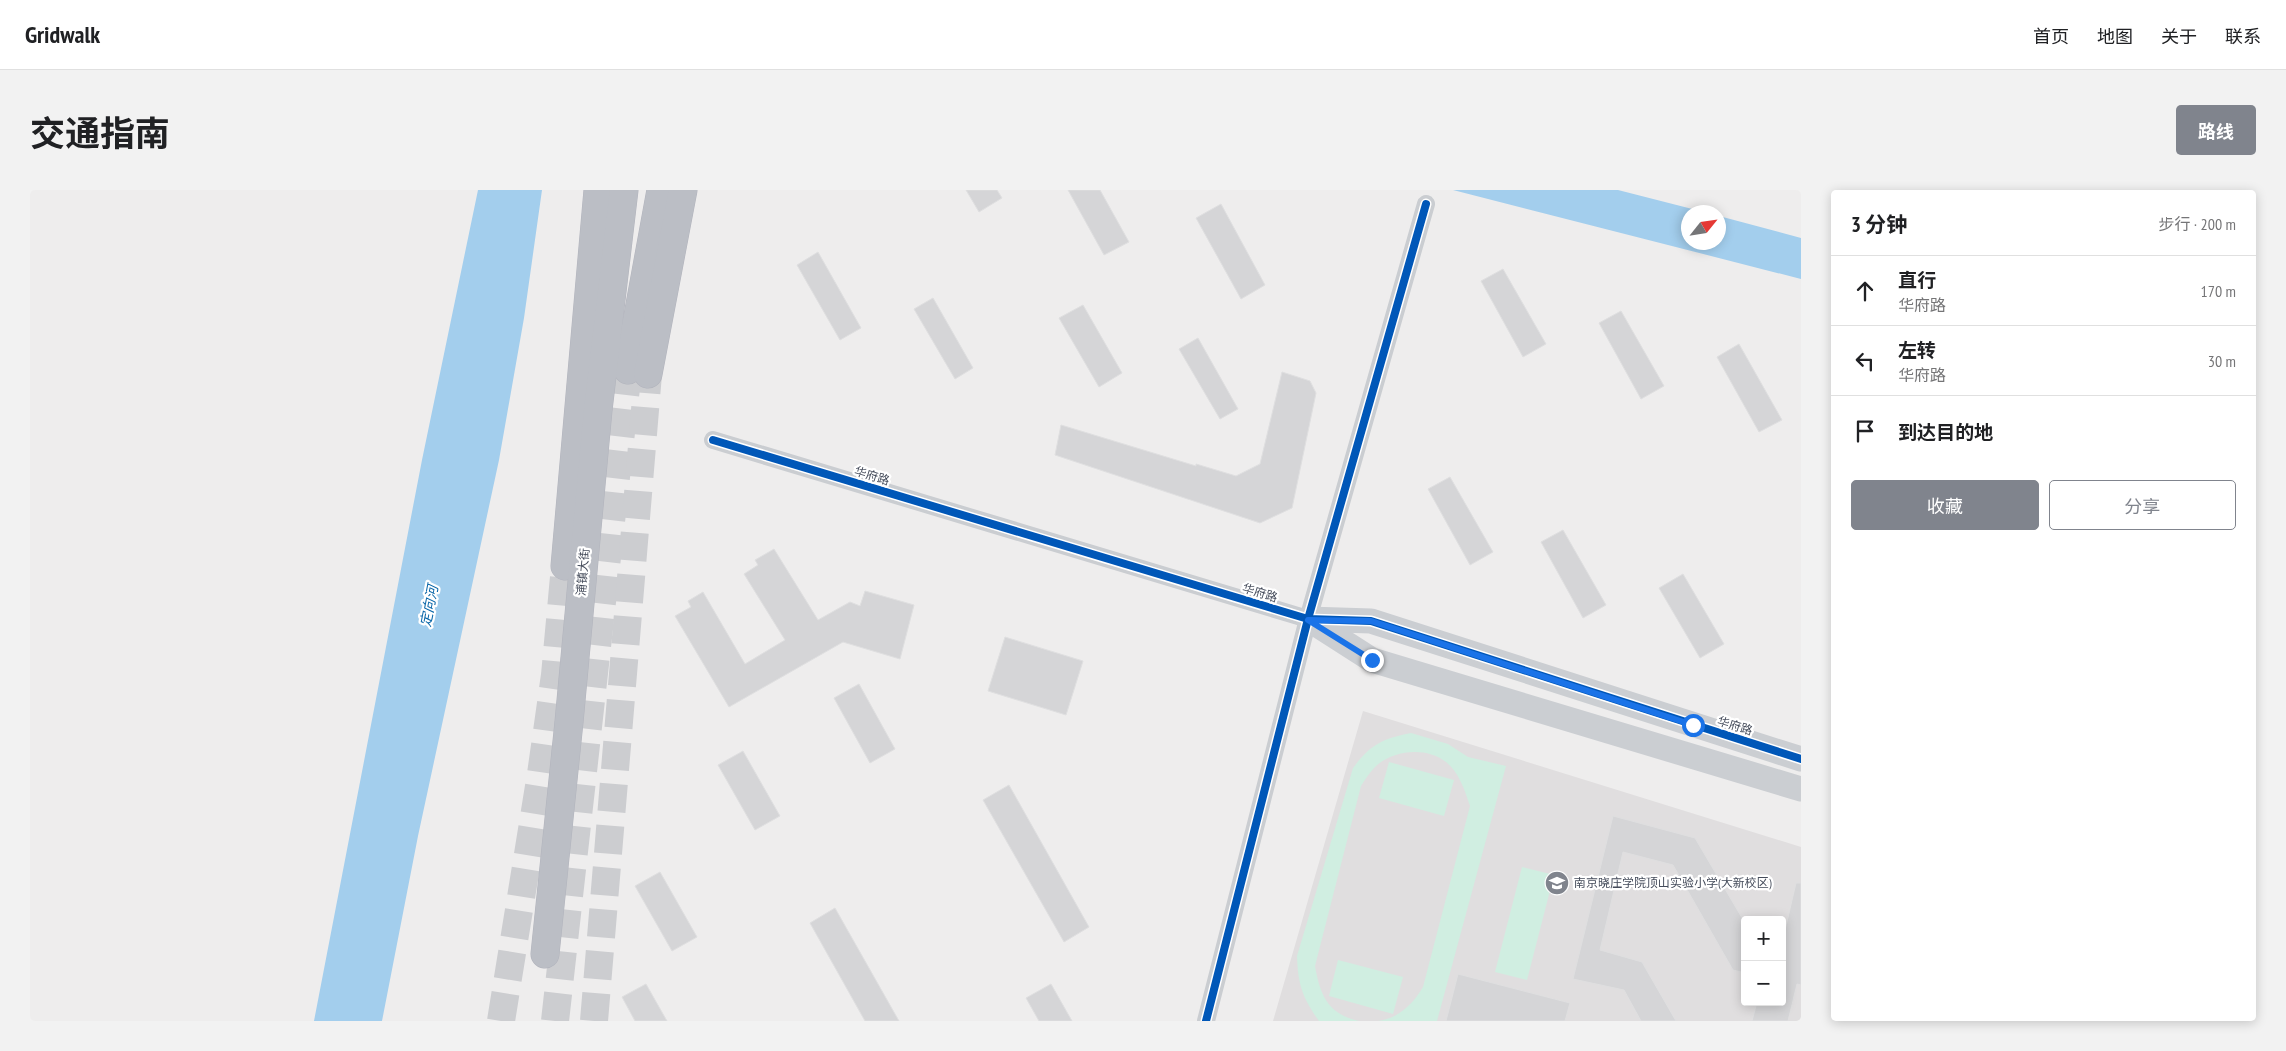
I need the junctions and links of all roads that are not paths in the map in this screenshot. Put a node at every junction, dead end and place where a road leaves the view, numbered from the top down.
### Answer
1 (598, 190) edge
2 (624, 190) edge
3 (661, 190) edge
4 (683, 190) edge
5 (1426, 204) dead end
6 (713, 440) dead end
7 (565, 566) tunnel mouth
8 (1308, 620) junction
9 (1801, 759) edge
10 (1801, 789) edge
11 (544, 954) dead end
12 (1206, 1021) edge

1 - 7 highway, 浦镇大街
2 - 11 highway, 浦镇大街
3 - 4 highway
5 - 8 street
6 - 8 street, 华府路
8 - 9 street, 华府路
8 - 10 street, 华府路
8 - 12 street

